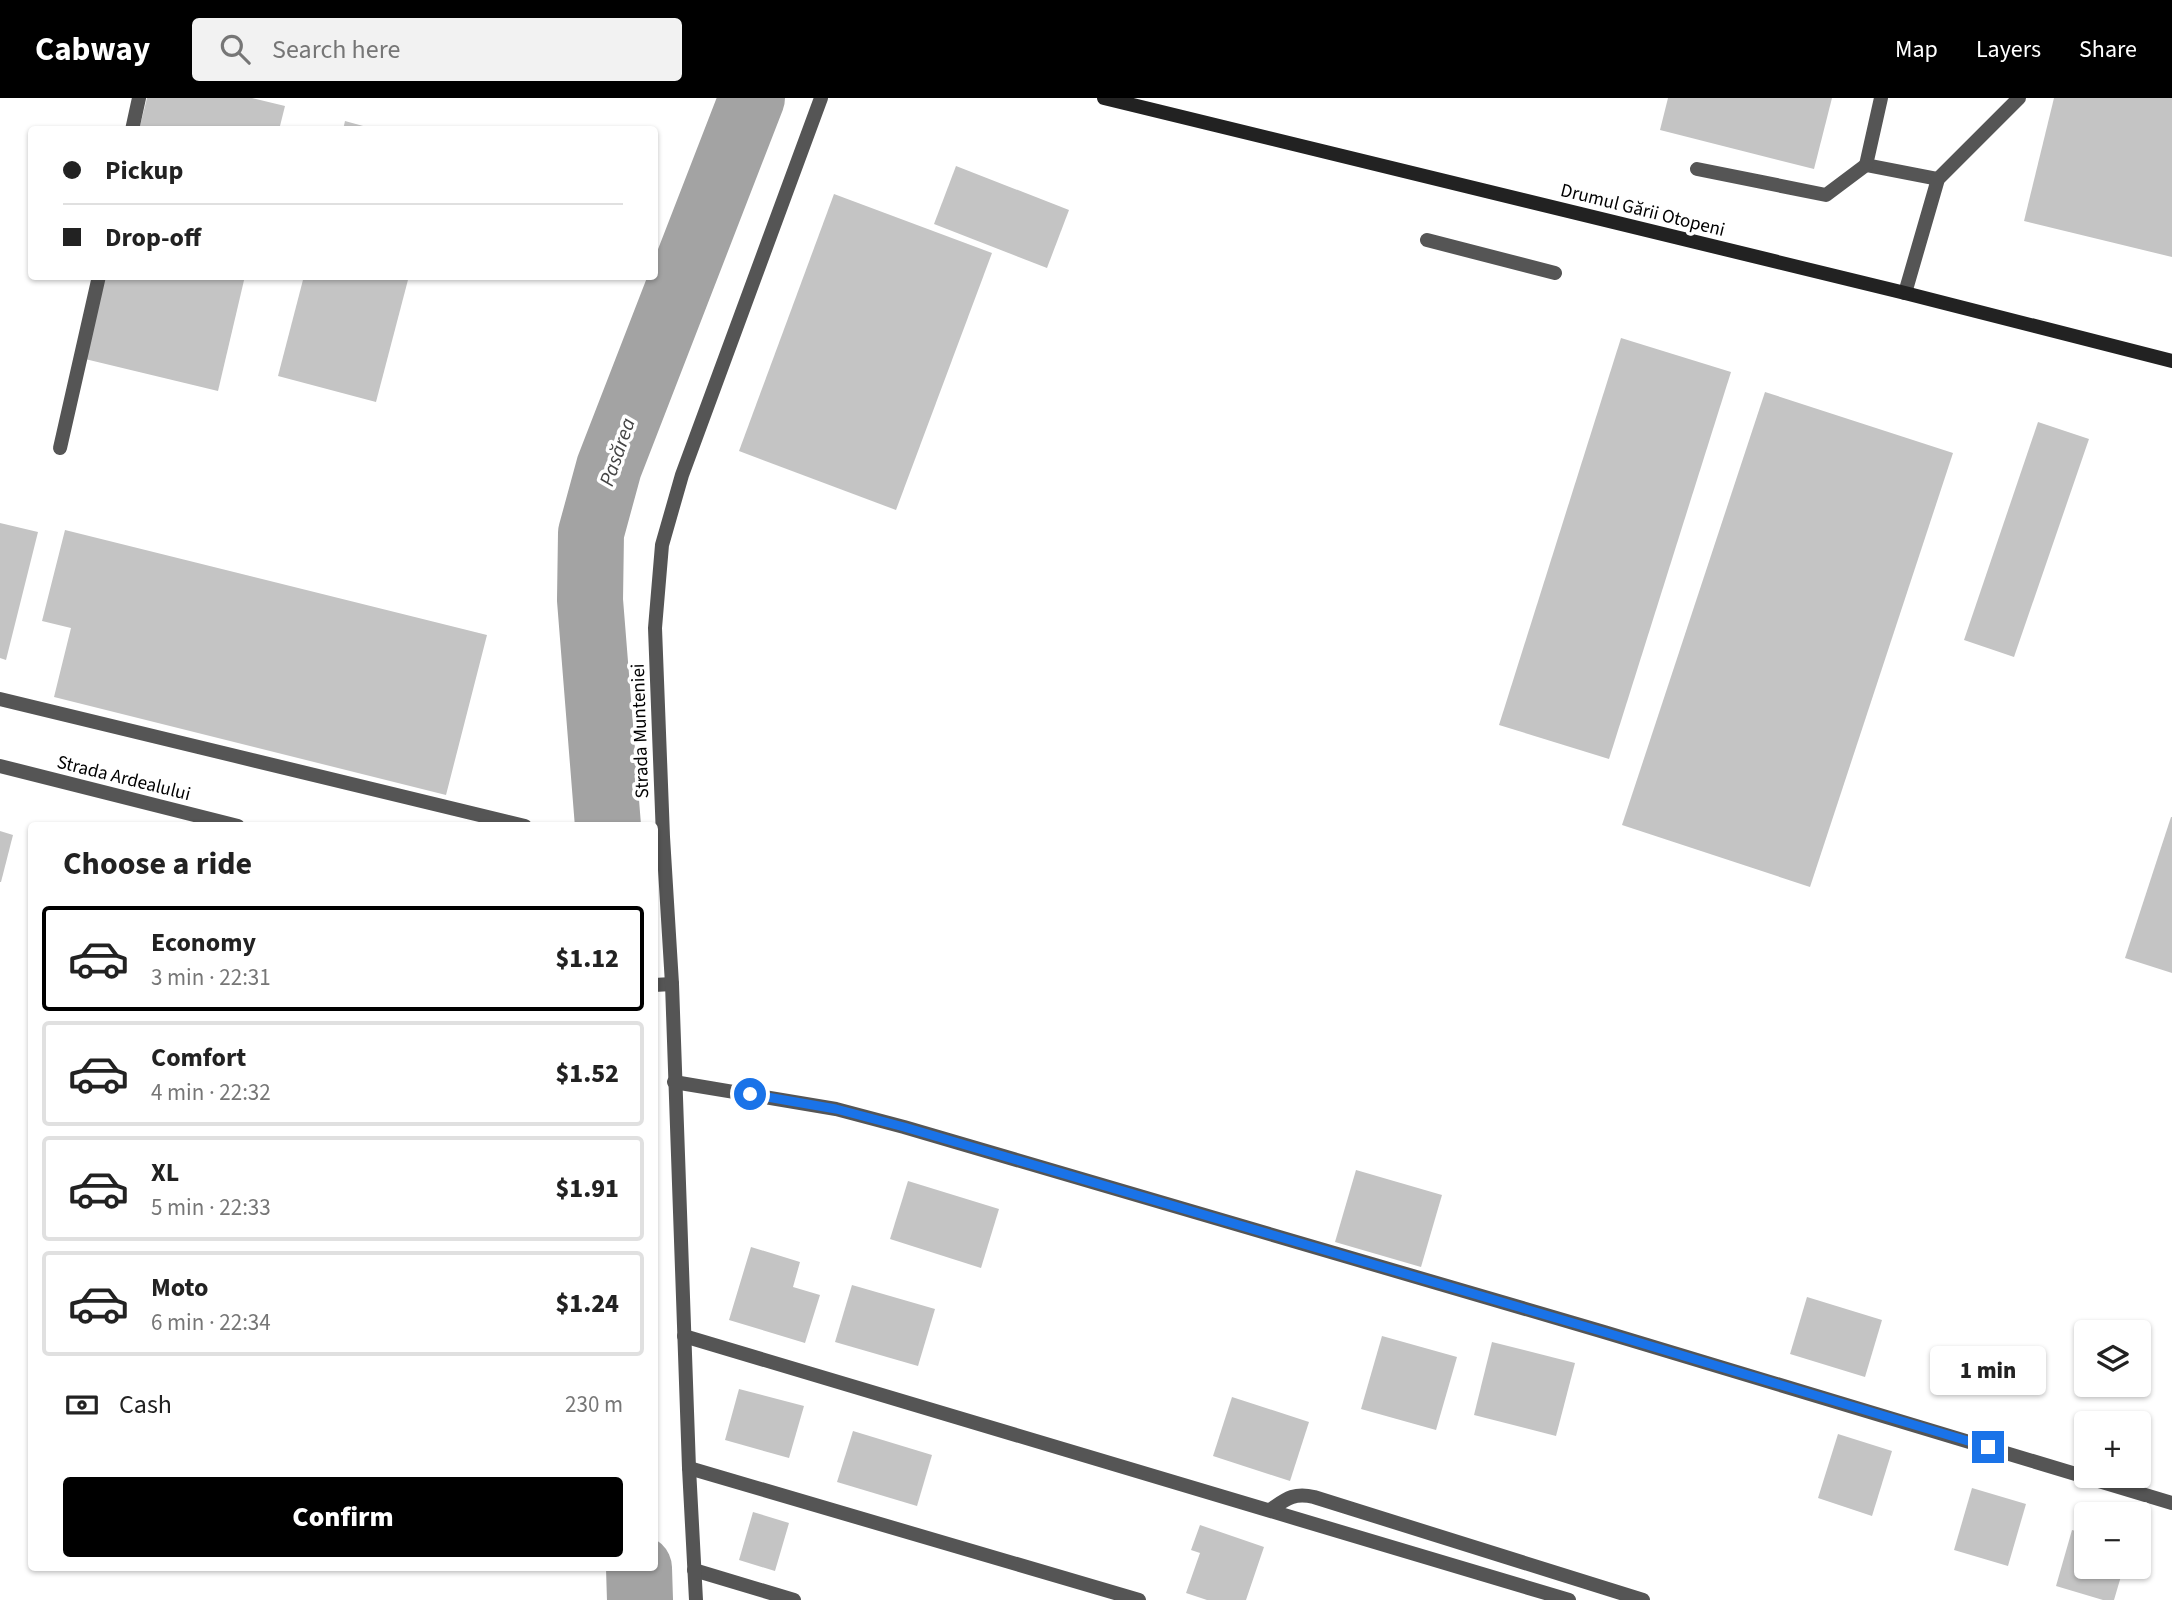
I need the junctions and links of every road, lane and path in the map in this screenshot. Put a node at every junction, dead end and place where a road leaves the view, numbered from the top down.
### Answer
1 (139, 98) edge
2 (821, 98) edge
3 (1104, 98) edge
4 (1881, 98) edge
5 (2019, 98) edge
6 (133, 126) edge
7 (1866, 165) junction
8 (1697, 170) dead end
9 (1938, 179) junction
10 (1427, 240) dead end
11 (1555, 273) dead end
12 (98, 280) edge
13 (1905, 293) junction
14 (2172, 361) edge
15 (60, 448) dead end
16 (0, 698) edge
17 (0, 766) edge
18 (222, 822) edge
19 (509, 822) edge
20 (659, 837) edge
21 (672, 984) junction
22 (658, 985) edge
23 (674, 1082) junction
24 (684, 1336) junction
25 (689, 1468) junction
26 (2172, 1503) edge
27 (1270, 1510) junction
28 (694, 1570) junction
29 (696, 1600) edge
30 (794, 1600) edge
31 (1139, 1600) edge
32 (1569, 1600) edge
33 (1643, 1600) edge

1 - 6 street
2 - 20 street, Strada Munteniei
3 - 13 main road, Drumul Gării Otopeni
4 - 7 street
5 - 9 street
7 - 8 street
7 - 9 street
9 - 13 street
10 - 11 street
12 - 15 street
13 - 14 main road, Drumul Gării Otopeni
16 - 19 street
17 - 18 street, Strada Ardealului
20 - 21 street, Strada Munteniei
21 - 22 street
21 - 23 street, Strada Munteniei
23 - 24 street, Strada Munteniei
23 - 26 street
24 - 25 street, Strada Munteniei
24 - 27 street
25 - 28 street, Strada Munteniei
25 - 31 street
27 - 32 street
27 - 33 street
28 - 29 street, Strada Munteniei
28 - 30 street

